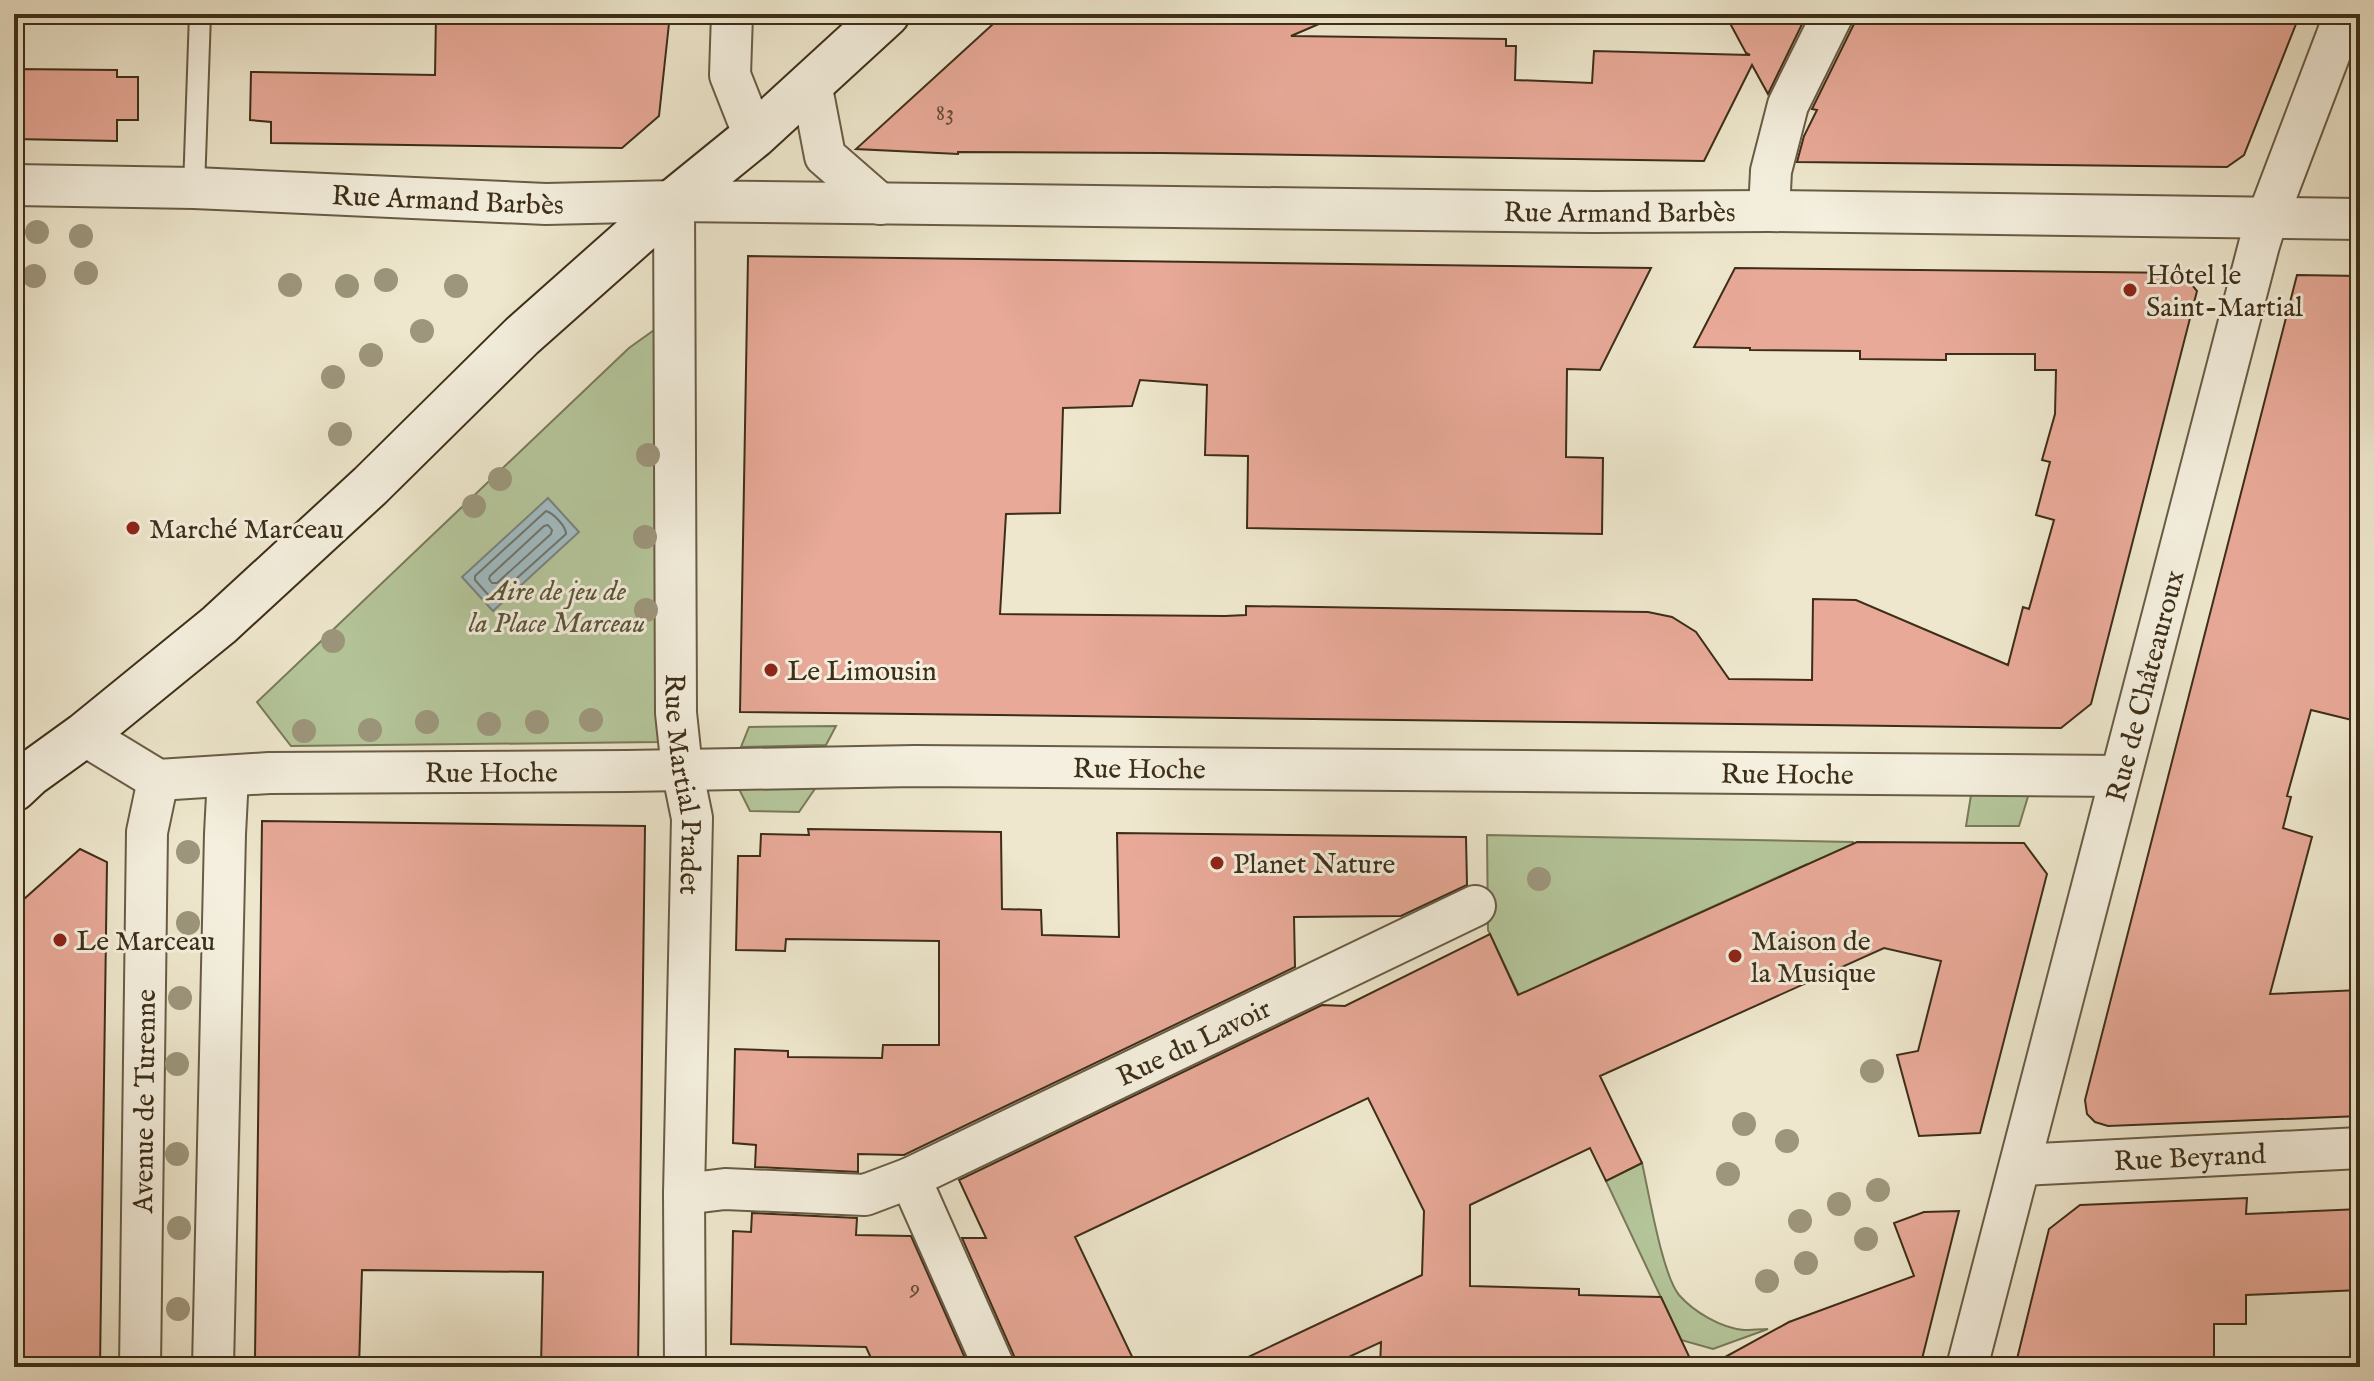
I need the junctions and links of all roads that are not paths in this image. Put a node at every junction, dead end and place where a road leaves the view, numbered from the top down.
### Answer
1 (200, 14) edge
2 (732, 14) edge
3 (887, 14) edge
4 (1833, 14) edge
5 (2345, 14) edge
6 (811, 83) junction
7 (754, 136) junction
8 (14, 185) edge
9 (194, 188) junction
10 (674, 201) junction
11 (880, 204) junction
12 (1769, 211) junction
13 (2267, 219) junction
14 (2360, 219) edge
15 (84, 735) junction
16 (682, 769) junction
17 (228, 776) junction
18 (2119, 776) junction
19 (19, 779) edge
20 (158, 780) junction
21 (1475, 906) dead end
22 (2360, 1148) edge
23 (2020, 1165) junction
24 (910, 1178) junction
25 (684, 1194) junction
26 (140, 1367) edge
27 (213, 1367) edge
28 (685, 1367) edge
29 (994, 1367) edge
30 (1967, 1367) edge

1 - 9 lane
2 - 7 street
3 - 6 street
4 - 12 street
5 - 13 street, Rue de Châteauroux
6 - 7 street
6 - 11 street
7 - 10 street
8 - 9 street, Rue Armand Barbès
9 - 10 street, Rue Armand Barbès
10 - 11 street, Rue Armand Barbès
10 - 15 street
10 - 16 street, Rue Martial Pradet
11 - 12 street, Rue Armand Barbès
12 - 13 street, Rue Armand Barbès
13 - 14 street, Rue Armand Barbès
13 - 18 street, Rue de Châteauroux
15 - 19 street
15 - 20 street
16 - 17 street, Rue Hoche
16 - 18 street, Rue Hoche
16 - 25 street, Rue Martial Pradet
17 - 20 street, Rue Hoche
17 - 27 street
18 - 23 street, Rue de Châteauroux
20 - 26 street, Avenue de Turenne
21 - 24 street, Rue du Lavoir
22 - 23 street, Rue Beyrand
23 - 30 street, Rue de Châteauroux
24 - 25 street, Rue du Lavoir
24 - 29 street
25 - 28 street, Rue Martial Pradet

